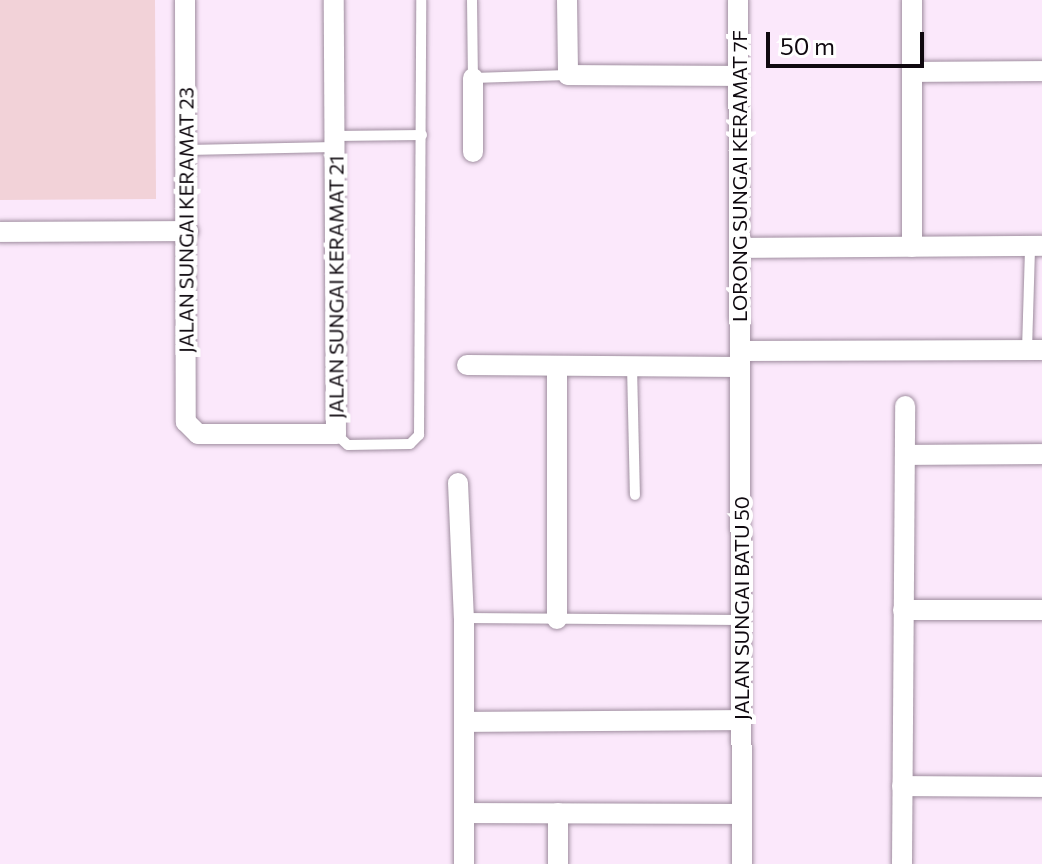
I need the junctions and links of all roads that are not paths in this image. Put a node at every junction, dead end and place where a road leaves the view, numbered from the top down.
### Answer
1 (185, 0) edge
2 (334, 0) edge
3 (421, 0) edge
4 (472, 0) edge
5 (567, 0) edge
6 (738, 0) edge
7 (912, 0) edge
8 (1042, 71) edge
9 (912, 72) junction
10 (568, 75) junction
11 (738, 76) junction
12 (473, 78) junction
13 (422, 135) junction
14 (335, 141) junction
15 (187, 150) junction
16 (473, 152) dead end
17 (188, 231) junction
18 (0, 232) edge
19 (1036, 246) edge
20 (912, 247) junction
21 (739, 248) junction
22 (1035, 350) edge
23 (740, 359) junction
24 (467, 365) dead end
25 (557, 366) junction
26 (632, 366) junction
27 (905, 406) dead end
28 (198, 434) joint
29 (336, 434) junction
30 (1042, 454) edge
31 (905, 455) junction
32 (458, 483) dead end
33 (635, 495) dead end
34 (903, 610) junction
35 (1042, 610) edge
36 (464, 618) junction
37 (557, 619) junction
38 (741, 620) junction
39 (741, 720) junction
40 (464, 722) junction
41 (902, 786) junction
42 (1042, 787) edge
43 (464, 813) junction
44 (558, 813) junction
45 (742, 814) junction
46 (464, 864) edge
47 (558, 864) edge
48 (742, 864) edge
49 (902, 864) edge

1 - 15 street, JALAN SUNGAI KERAMAT 23
2 - 14 street, JALAN SUNGAI KERAMAT 21
3 - 13 lane
4 - 12 lane
5 - 10 street
6 - 11 street, LORONG SUNGAI KERAMAT 7F
7 - 9 street
8 - 9 street
9 - 20 street
10 - 11 street
10 - 12 lane
11 - 21 street, LORONG SUNGAI KERAMAT 7F
12 - 16 street
13 - 14 lane
13 - 29 lane
14 - 15 lane
14 - 29 street, JALAN SUNGAI KERAMAT 21
15 - 17 street, JALAN SUNGAI KERAMAT 23
17 - 18 street
17 - 28 street, JALAN SUNGAI KERAMAT 23
19 - 20 street
19 - 22 lane
20 - 21 street
21 - 23 street, LORONG SUNGAI KERAMAT 7F
22 - 23 street
23 - 26 street
23 - 38 street, JALAN SUNGAI BATU 50
24 - 25 street
25 - 26 street
25 - 37 street
26 - 33 lane
27 - 31 street
28 - 29 street, JALAN SUNGAI KERAMAT 21
30 - 31 street
31 - 34 street
32 - 36 street
34 - 35 street
34 - 41 street
36 - 37 lane
36 - 40 street
37 - 38 lane
38 - 39 street, JALAN SUNGAI BATU 50
39 - 40 street
39 - 45 street, JALAN SUNGAI BATU 50
40 - 43 street
41 - 42 street
41 - 49 street
43 - 44 street
43 - 46 street
44 - 45 street
44 - 47 street
45 - 48 street, JALAN SUNGAI BATU 50

